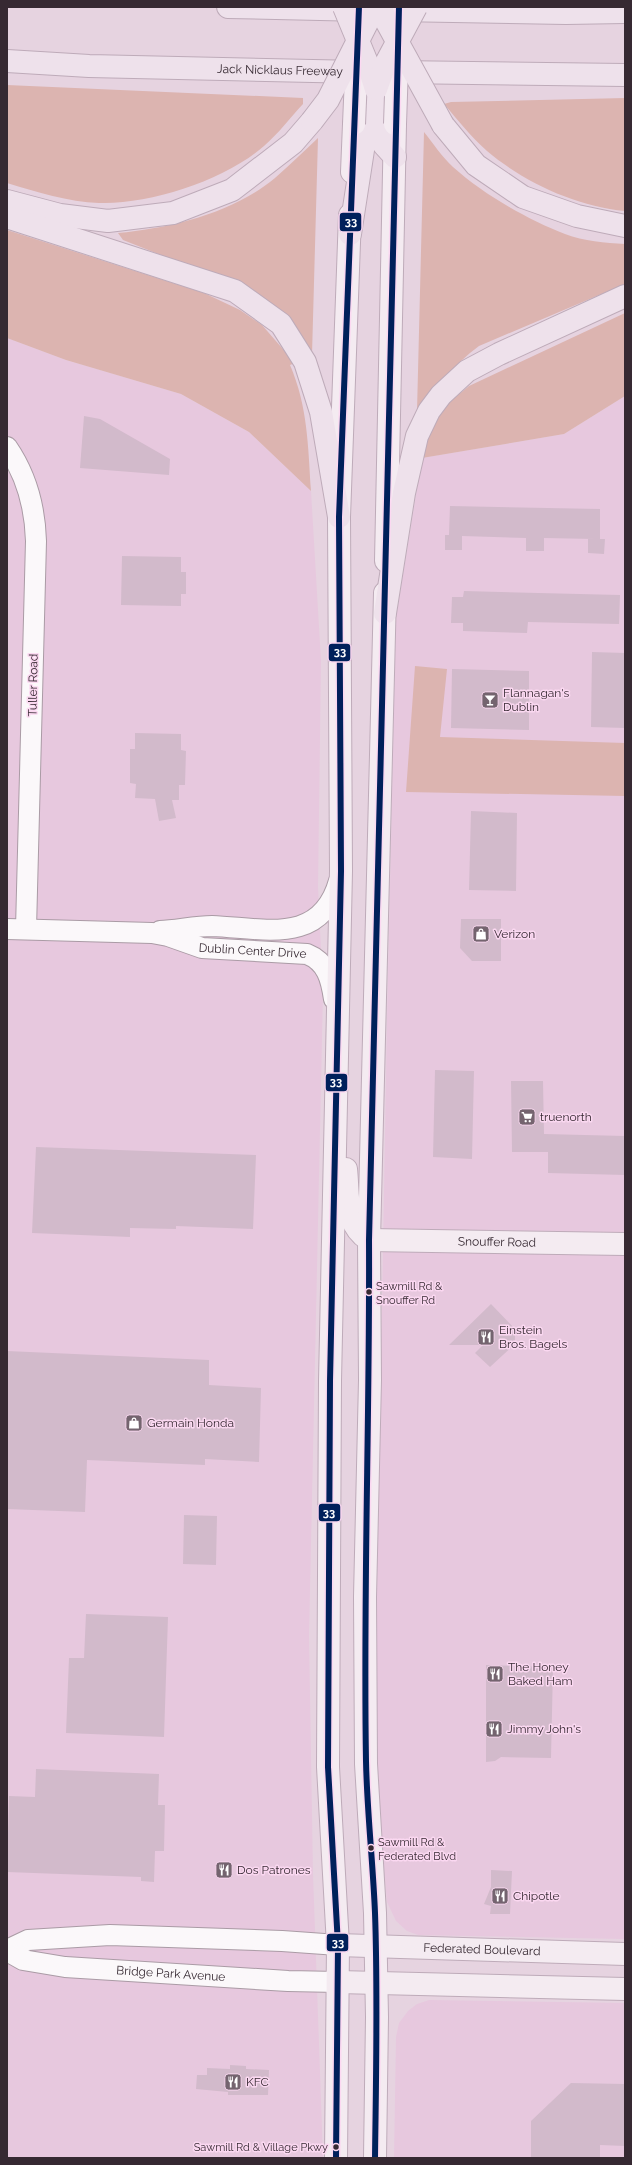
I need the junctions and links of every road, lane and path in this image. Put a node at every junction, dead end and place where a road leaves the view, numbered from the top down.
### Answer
1 (228, 7) edge
2 (344, 7) edge
3 (359, 7) edge
4 (375, 7) edge
5 (381, 7) edge
6 (399, 7) edge
7 (416, 7) edge
8 (625, 12) edge
9 (358, 41) junction
10 (397, 42) junction
11 (7, 61) edge
12 (625, 74) edge
13 (376, 89) junction
14 (375, 124) junction
15 (7, 201) edge
16 (7, 217) edge
17 (625, 226) edge
18 (625, 296) edge
19 (7, 447) edge
20 (339, 517) junction
21 (385, 613) junction
22 (342, 871) junction
23 (16, 929) edge
24 (141, 932) junction
25 (337, 1027) junction
26 (336, 1084) junction
27 (369, 1240) junction
28 (625, 1244) edge
29 (338, 1945) junction
30 (376, 1946) junction
31 (7, 1951) edge
32 (625, 1954) edge
33 (338, 1982) junction
34 (376, 1982) junction
35 (625, 1989) edge
36 (336, 2158) edge
37 (375, 2158) edge

1 - 8 highway
2 - 9 highway, bridge
3 - 9 main road, bridge
4 - 9 highway, bridge
5 - 10 highway, bridge
6 - 10 main road, bridge
7 - 10 highway, bridge
9 - 13 highway, bridge
9 - 14 main road, bridge
9 - 15 highway, bridge
10 - 13 highway, bridge
10 - 14 main road, bridge
10 - 17 highway, bridge
11 - 12 highway, Jack Nicklaus Freeway
13 - 14 highway
14 - 20 main road
14 - 21 main road
16 - 20 highway
18 - 21 highway
19 - 23 street, Tuller Road
20 - 22 main road
21 - 27 main road
22 - 24 street, Dublin Center Drive
22 - 25 main road
23 - 24 street, Dublin Center Drive
24 - 25 street, Dublin Center Drive
25 - 26 main road
26 - 27 main road
26 - 29 main road
27 - 28 main road, Snouffer Road
27 - 30 main road
29 - 30 main road, Federated Boulevard
29 - 31 street, Bridge Park Avenue
29 - 33 main road
30 - 32 main road, Federated Boulevard
30 - 34 main road
31 - 33 street, Bridge Park Avenue
33 - 34 main road
33 - 36 main road
34 - 35 main road
34 - 37 main road

